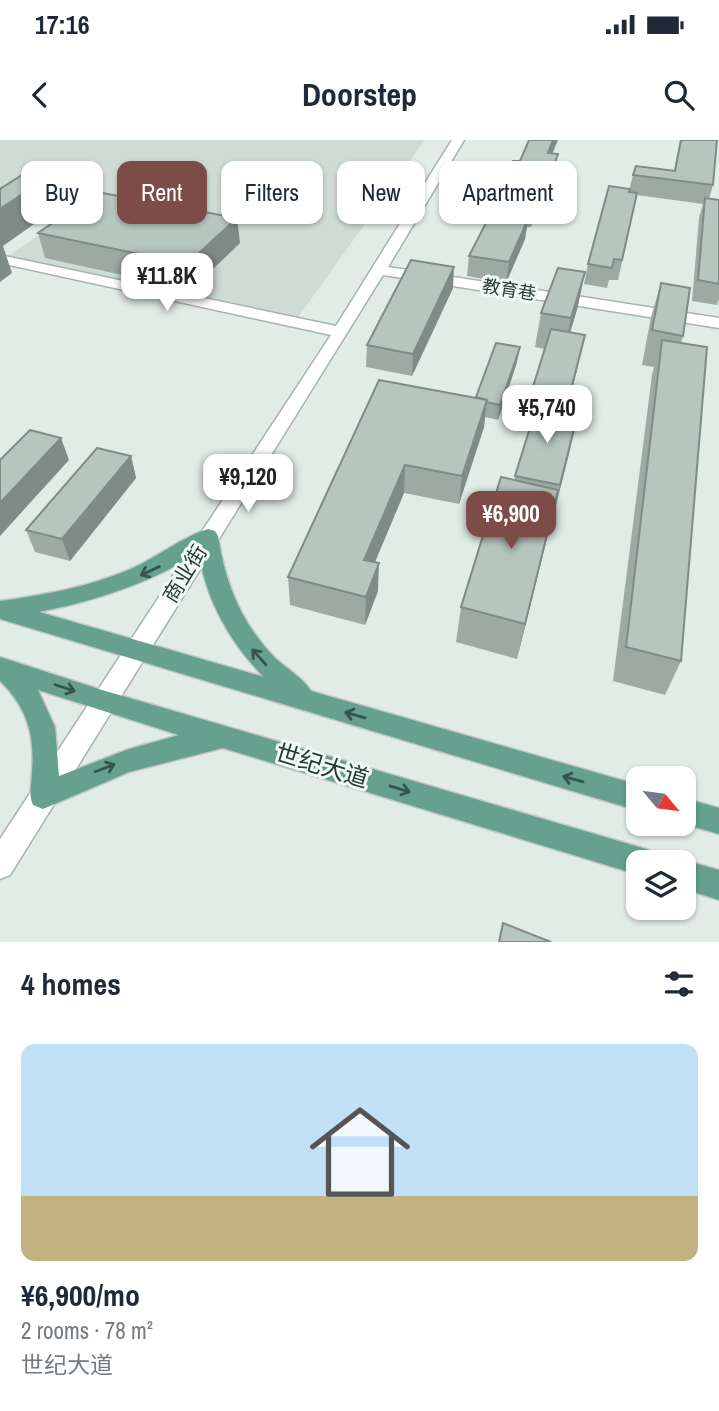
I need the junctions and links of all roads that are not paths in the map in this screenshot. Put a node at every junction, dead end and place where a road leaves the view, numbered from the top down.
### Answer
1 (458, 140) edge
2 (0, 259) edge
3 (381, 270) junction
4 (719, 323) edge
5 (341, 332) junction
6 (208, 536) junction
7 (0, 609) edge
8 (1, 667) edge
9 (102, 701) junction
10 (310, 702) junction
11 (226, 737) junction
12 (626, 794) edge
13 (43, 796) junction
14 (696, 814) edge
15 (719, 821) edge
16 (626, 857) edge
17 (0, 865) edge
18 (696, 878) edge
19 (719, 885) edge

1 - 3 street, 商业街
2 - 5 street
3 - 4 street, 教育巷
3 - 5 street, 商业街
5 - 6 street, 商业街
6 -> 7 main road
6 - 9 street, 商业街
10 -> 6 main road
7 - 10 main road
8 -> 9 main road, 世纪大道
8 - 13 main road
9 - 11 main road, 世纪大道
9 - 13 street, 商业街
12 -> 10 main road
13 -> 11 main road
11 -> 16 main road, 世纪大道
13 - 17 street, 商业街
14 - 15 main road
18 - 19 main road

